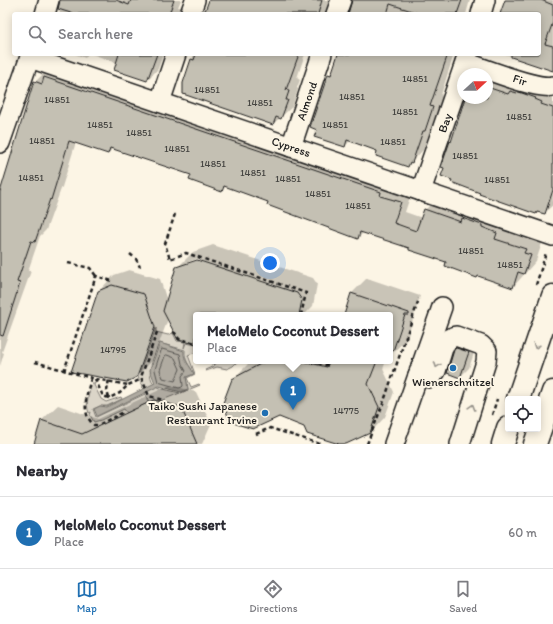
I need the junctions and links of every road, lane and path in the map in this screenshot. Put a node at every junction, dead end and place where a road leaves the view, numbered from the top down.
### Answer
1 (49, 0) edge
2 (195, 0) edge
3 (341, 0) edge
4 (485, 0) edge
5 (46, 12) edge
6 (191, 12) edge
7 (337, 12) edge
8 (482, 12) edge
9 (30, 56) edge
10 (175, 56) edge
11 (321, 56) edge
12 (467, 58) edge
13 (553, 86) edge
14 (160, 102) junction
15 (0, 143) edge
16 (291, 147) junction
17 (421, 191) junction
18 (175, 214) dead end
19 (548, 234) edge
20 (130, 254) dead end
21 (68, 263) dead end
22 (140, 267) dead end
23 (96, 276) junction
24 (112, 281) dead end
25 (553, 296) edge
26 (419, 299) dead end
27 (442, 307) dead end
28 (301, 312) edge
29 (173, 331) dead end
30 (157, 332) dead end
31 (193, 342) edge
32 (35, 362) dead end
33 (64, 371) junction
34 (418, 375) junction
35 (91, 378) junction
36 (95, 379) junction
37 (109, 379) dead end
38 (142, 379) junction
39 (128, 385) junction
40 (553, 392) edge
41 (519, 396) edge
42 (109, 398) junction
43 (163, 400) dead end
44 (124, 412) dead end
45 (507, 432) edge
46 (256, 434) dead end
47 (320, 444) edge
48 (367, 444) edge
49 (394, 444) edge
50 (460, 444) edge
51 (503, 444) edge
52 (535, 444) edge

1 - 5 street
2 - 6 street
3 - 7 street
4 - 8 street
9 - 14 street, Cypress
9 - 15 street
10 - 14 street
11 - 16 street, Almond
12 - 13 street, Fir
12 - 17 street, Bay
14 - 16 street, Cypress
16 - 17 street, Cypress
17 - 19 street, Cypress
18 - 28 path
20 - 22 path
21 - 23 path
23 - 24 path
23 - 33 path
25 -> 41 main road
26 - 48 path
27 - 34 street
29 - 31 path
30 - 38 path
32 - 33 path
33 - 35 path
34 - 49 street
50 -> 34 street
35 - 36 path
35 - 44 path
36 - 39 path
36 - 42 path
37 - 42 path, bridge
38 - 39 path
38 - 43 path
39 - 42 path
40 - 52 main road
45 - 51 main road
46 - 47 path

